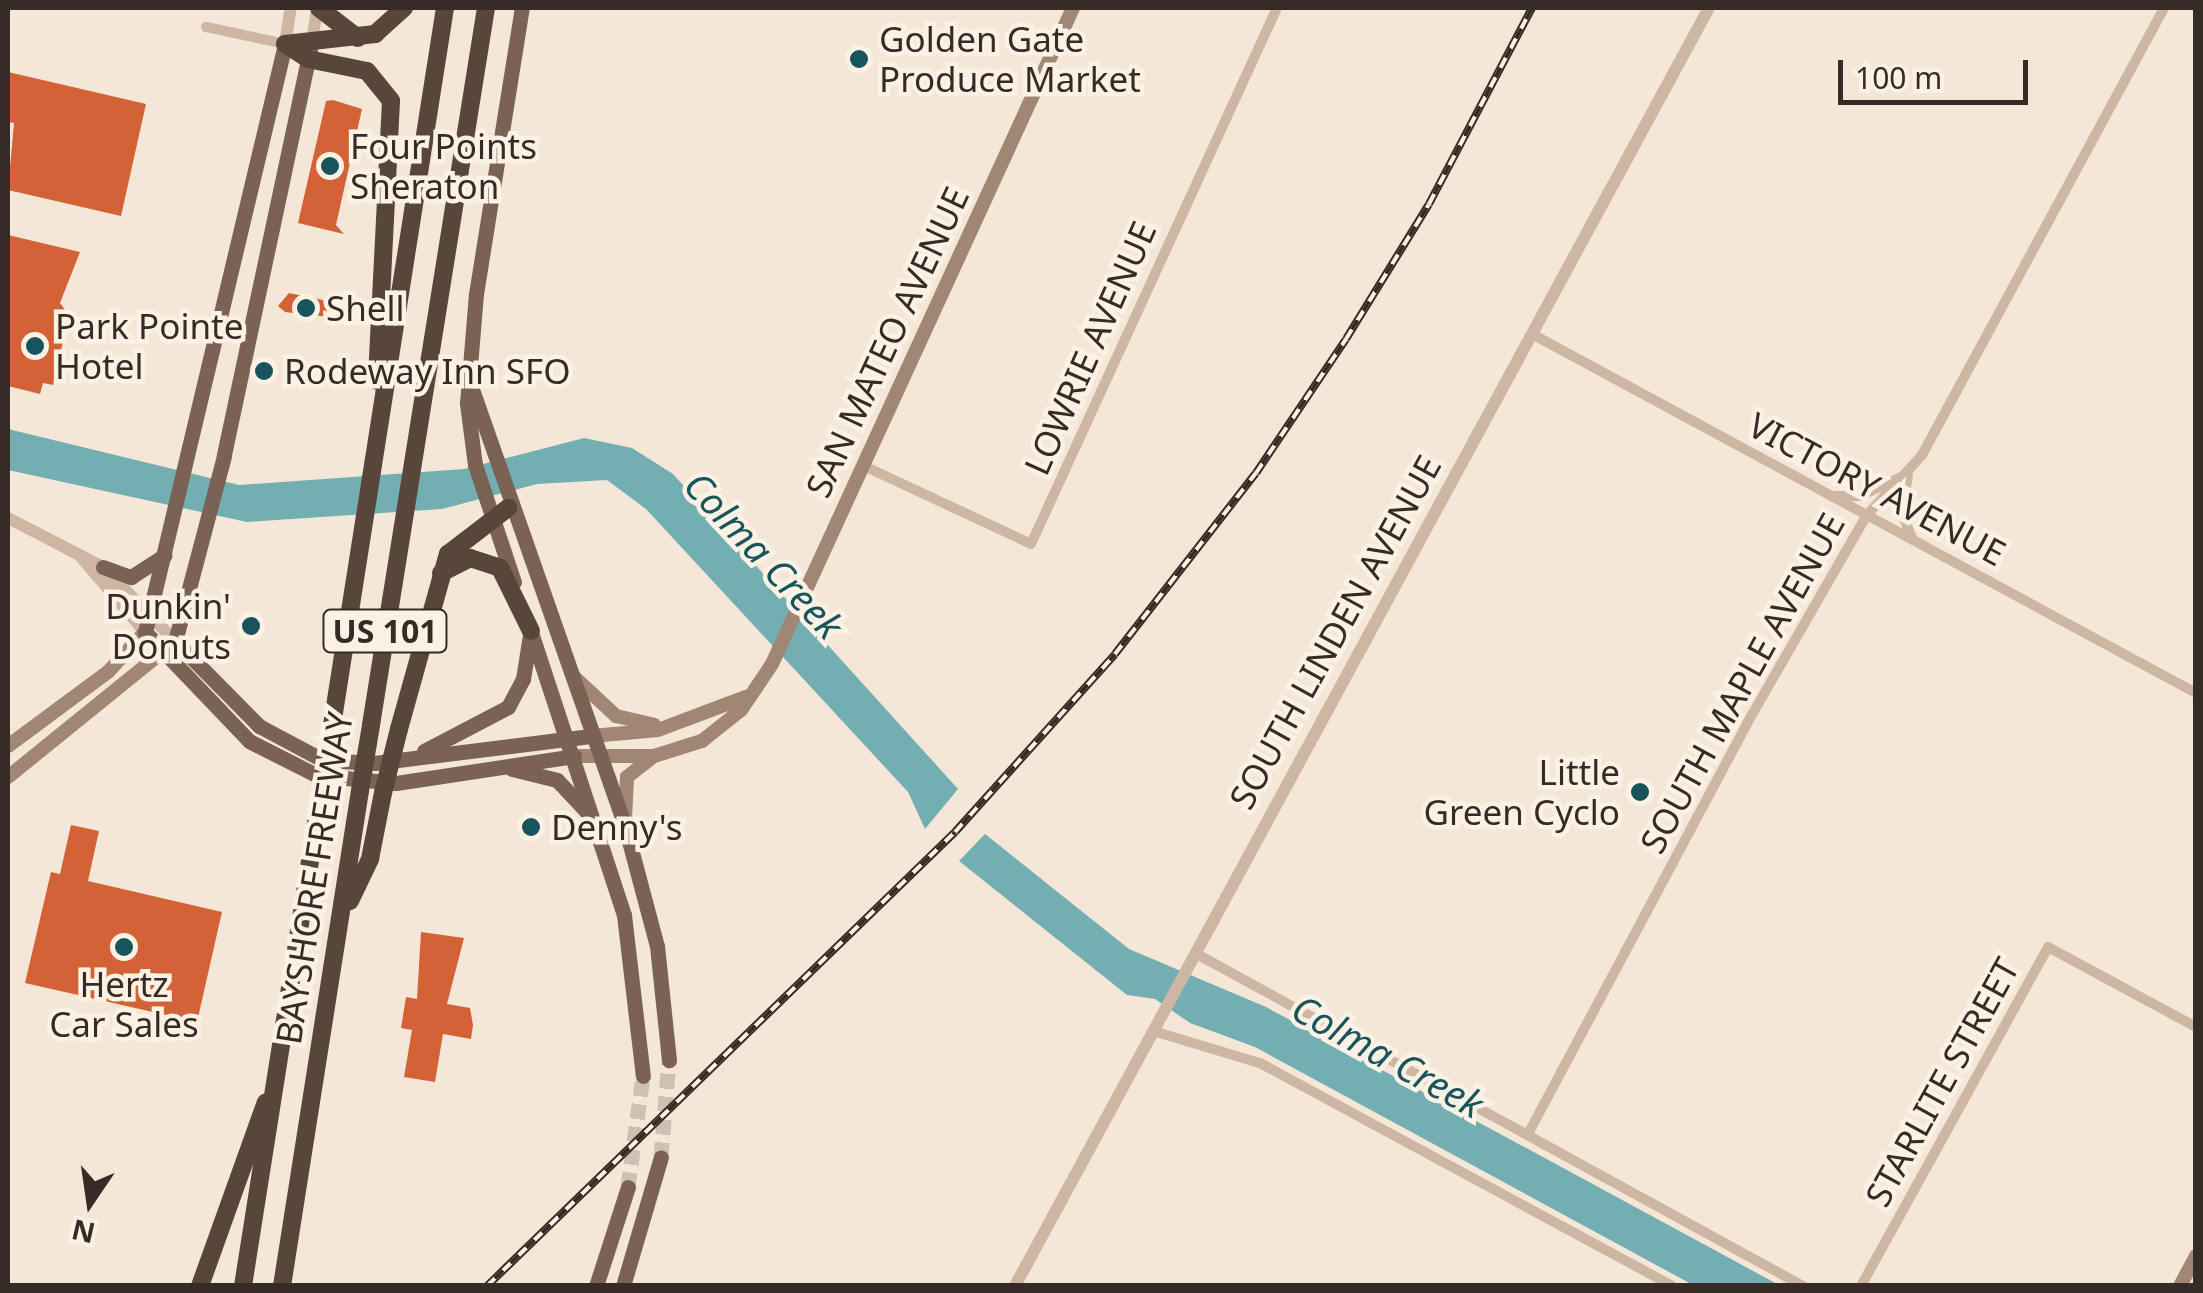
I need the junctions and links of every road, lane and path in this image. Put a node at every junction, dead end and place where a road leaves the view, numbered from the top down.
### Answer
1 (291, 8) edge
2 (318, 8) edge
3 (404, 8) edge
4 (445, 8) edge
5 (486, 8) edge
6 (522, 8) edge
7 (1073, 8) edge
8 (1277, 8) edge
9 (1708, 8) edge
10 (2164, 8) edge
11 (206, 27) dead end
12 (359, 38) junction
13 (286, 44) junction
14 (310, 50) junction
15 (1532, 334) junction
16 (469, 374) junction
17 (375, 451) junction
18 (864, 466) junction
19 (1908, 474) junction
20 (1832, 496) junction
21 (506, 503) junction
22 (489, 511) junction
23 (1867, 515) junction
24 (8, 518) edge
25 (1914, 540) junction
26 (170, 547) junction
27 (72, 548) junction
28 (103, 567) junction
29 (441, 573) junction
30 (149, 625) junction
31 (531, 631) junction
32 (169, 648) junction
33 (572, 676) junction
34 (2196, 693) edge
35 (746, 697) junction
36 (677, 726) junction
37 (592, 736) junction
38 (568, 737) junction
39 (8, 746) edge
40 (574, 756) junction
41 (654, 756) junction
42 (600, 757) junction
43 (405, 759) junction
44 (483, 768) junction
45 (8, 777) edge
46 (625, 826) junction
47 (605, 849) junction
48 (341, 919) junction
49 (1195, 953) junction
50 (2196, 1028) edge
51 (1152, 1031) junction
52 (669, 1060) tunnel mouth
53 (642, 1076) tunnel mouth
54 (1528, 1134) junction
55 (256, 1140) junction
56 (661, 1157) tunnel mouth
57 (628, 1188) tunnel mouth
58 (2196, 1256) edge
59 (200, 1286) edge
60 (242, 1286) edge
61 (282, 1286) edge
62 (596, 1286) edge
63 (623, 1286) edge
64 (1014, 1286) edge
65 (1672, 1286) edge
66 (1803, 1286) edge
67 (1861, 1286) edge
68 (2180, 1286) edge

1 - 13 street
2 - 12 highway
2 - 14 street
3 - 12 highway
4 - 17 highway, BAYSHORE FREEWAY / US 101
5 - 48 highway, BAYSHORE FREEWAY / US 101, bridge
6 - 16 main road
7 - 18 main road, SAN MATEO AVENUE
8 - 18 street, LOWRIE AVENUE
9 - 15 street, SOUTH LINDEN AVENUE
10 - 19 street, SOUTH MAPLE AVENUE
11 - 13 street
12 - 14 highway
13 - 14 highway
13 - 26 main road
14 - 17 highway
14 - 32 main road
15 - 20 street, VICTORY AVENUE
15 - 49 street, SOUTH LINDEN AVENUE
16 - 21 main road
16 - 22 main road
17 - 55 highway, BAYSHORE FREEWAY / US 101, bridge
18 - 35 main road, SAN MATEO AVENUE
19 - 20 street
19 - 23 street, SOUTH MAPLE AVENUE
19 - 25 street
20 - 23 street, VICTORY AVENUE
21 - 22 highway
21 - 33 main road
22 - 29 highway
22 - 31 main road
23 - 25 street, VICTORY AVENUE
23 - 54 street, SOUTH MAPLE AVENUE
24 - 27 street
25 - 34 street, VICTORY AVENUE
26 - 28 main road
26 - 30 main road
27 - 28 street
27 - 30 street
28 - 30 street
29 - 31 highway
29 - 48 highway, bridge
30 - 32 main road
30 - 39 main road
31 - 38 main road
31 - 43 main road
32 - 43 main road
32 - 44 main road
32 - 45 main road
33 - 36 main road
33 - 37 main road
35 - 36 main road
35 - 41 main road, SAN MATEO AVENUE
36 - 37 main road
37 - 38 main road
37 - 42 main road
38 - 40 main road
38 - 43 main road
40 - 42 main road, SAN MATEO AVENUE
40 - 44 main road
40 - 47 main road
41 - 42 main road, SAN MATEO AVENUE
41 - 46 main road
42 - 46 main road
44 - 47 main road
46 - 52 main road
47 - 53 main road
48 - 61 highway, BAYSHORE FREEWAY / US 101
49 - 51 street, SOUTH LINDEN AVENUE
49 - 54 street
50 - 67 street, STARLITE STREET
51 - 64 street, SOUTH LINDEN AVENUE
51 - 65 street
54 - 66 street
55 - 59 highway
55 - 60 highway
56 - 63 main road
57 - 62 main road
58 - 68 main road

